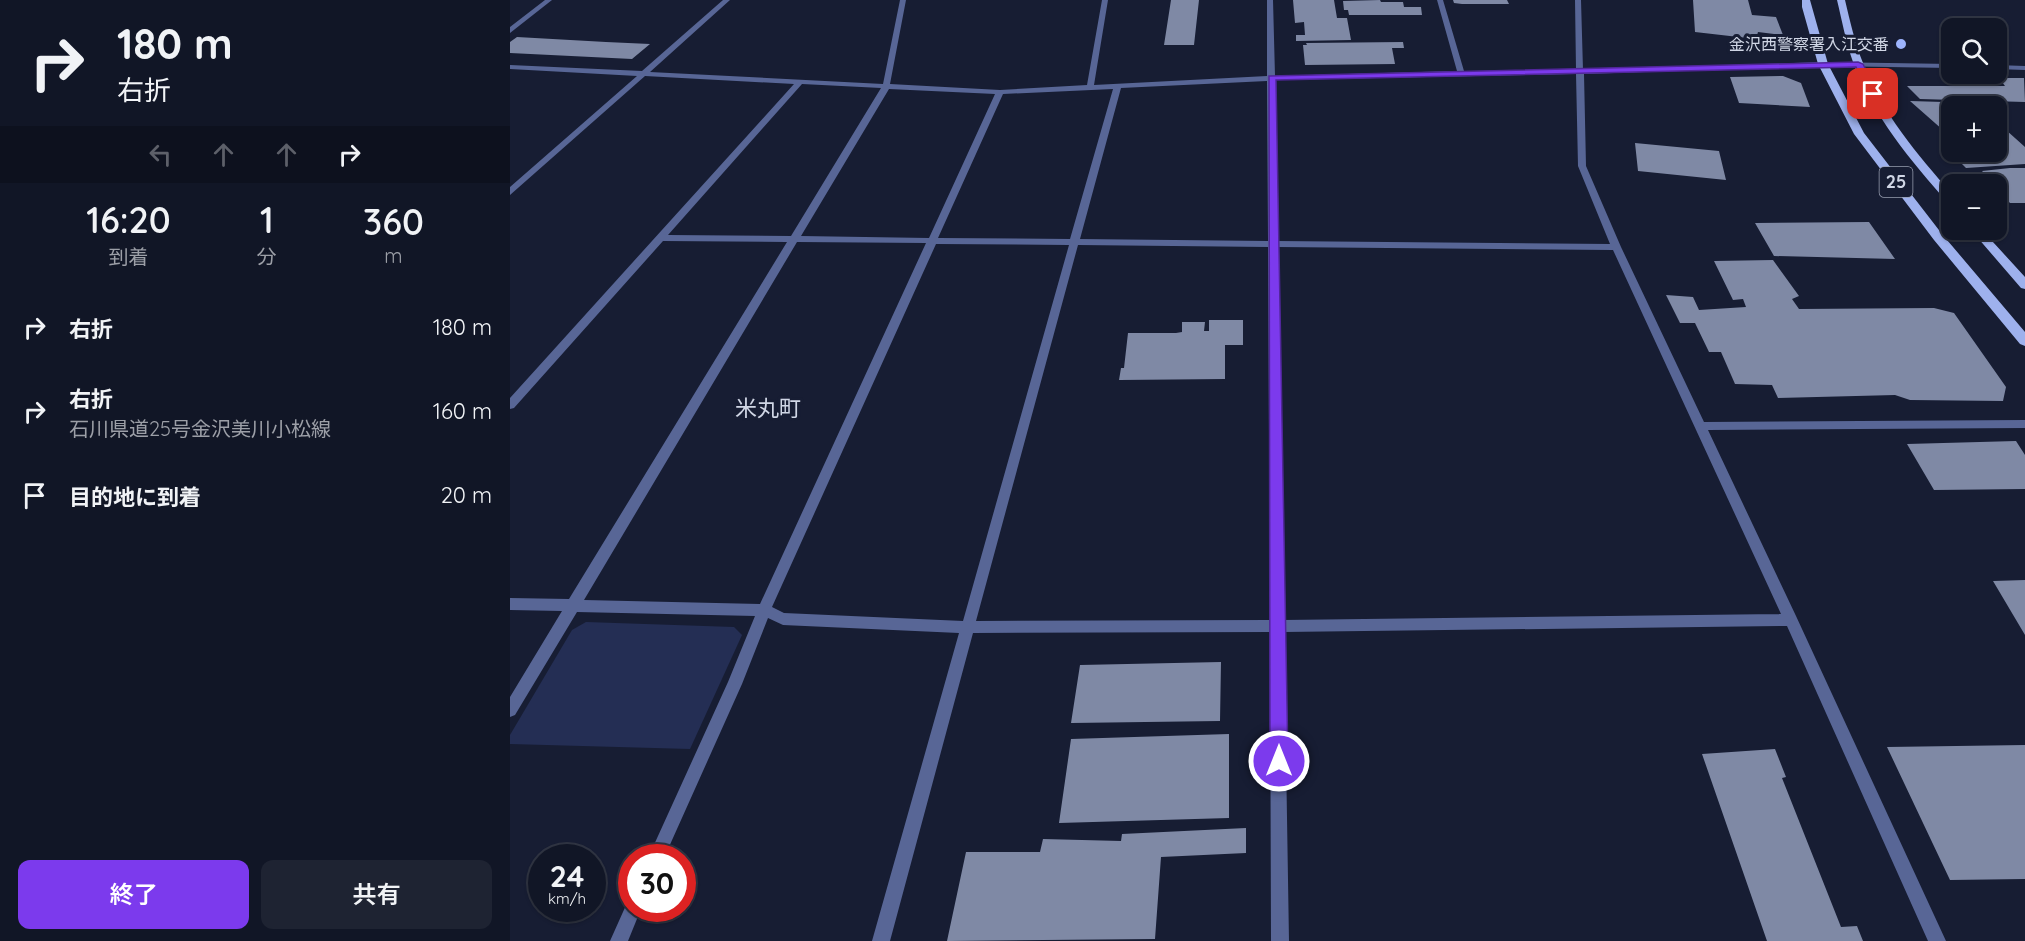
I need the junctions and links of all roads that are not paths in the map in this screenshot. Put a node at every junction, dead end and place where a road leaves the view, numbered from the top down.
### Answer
1 (549, 0) edge
2 (727, 0) edge
3 (903, 0) edge
4 (1105, 0) edge
5 (1270, 0) edge
6 (1440, 0) edge
7 (1578, 0) edge
8 (1806, 0) edge
9 (1841, 0) edge
10 (510, 31) edge
11 (1823, 64) junction
12 (1858, 64) junction
13 (1941, 66) edge
14 (510, 67) edge
15 (2007, 67) edge
16 (2025, 68) edge
17 (1579, 72) junction
18 (1461, 73) junction
19 (644, 74) junction
20 (1272, 78) junction
21 (799, 82) junction
22 (886, 87) junction
23 (1117, 87) junction
24 (1090, 88) junction
25 (1000, 92) junction
26 (1941, 188) edge
27 (510, 192) edge
28 (660, 238) junction
29 (794, 239) junction
30 (932, 240) junction
31 (1985, 240) edge
32 (1074, 242) junction
33 (1274, 243) junction
34 (1616, 247) junction
35 (2025, 285) edge
36 (2025, 341) edge
37 (510, 405) edge
38 (2025, 424) edge
39 (1701, 426) junction
40 (510, 604) edge
41 (574, 607) junction
42 (764, 610) junction
43 (1791, 620) junction
44 (1278, 626) junction
45 (968, 627) junction
46 (510, 710) edge
47 (662, 844) edge
48 (627, 922) edge
49 (619, 941) edge
50 (881, 941) edge
51 (1280, 941) edge
52 (1937, 941) edge

1 - 10 street
2 - 19 street
3 - 22 street
4 - 24 street
5 - 20 street
6 - 18 street
7 - 17 street
8 - 11 main road, 25
9 - 12 main road, 25
11 - 12 street
11 - 17 street
11 - 36 main road, 25
12 - 13 street
12 - 26 main road, 25
14 - 19 street
15 - 16 street
17 - 18 street
17 - 34 street
18 - 20 street
19 - 21 street
19 - 27 street
20 - 23 street
20 - 33 street
21 - 22 street
21 - 28 street
22 - 25 street
22 - 29 street
23 - 24 street
23 - 32 street
24 - 25 street
25 - 30 street
28 - 29 street
28 - 37 street
29 - 30 street
29 - 41 street
30 - 32 street
30 - 42 street
31 - 35 main road
32 - 33 street
32 - 45 street
33 - 34 street
33 - 44 street
34 - 39 street
38 - 39 street
39 - 43 street
40 - 41 street
41 - 42 street
41 - 46 street
42 - 45 street
42 - 47 street
43 - 44 street
43 - 52 street
44 - 45 street
44 - 51 street
45 - 50 street
48 - 49 street

